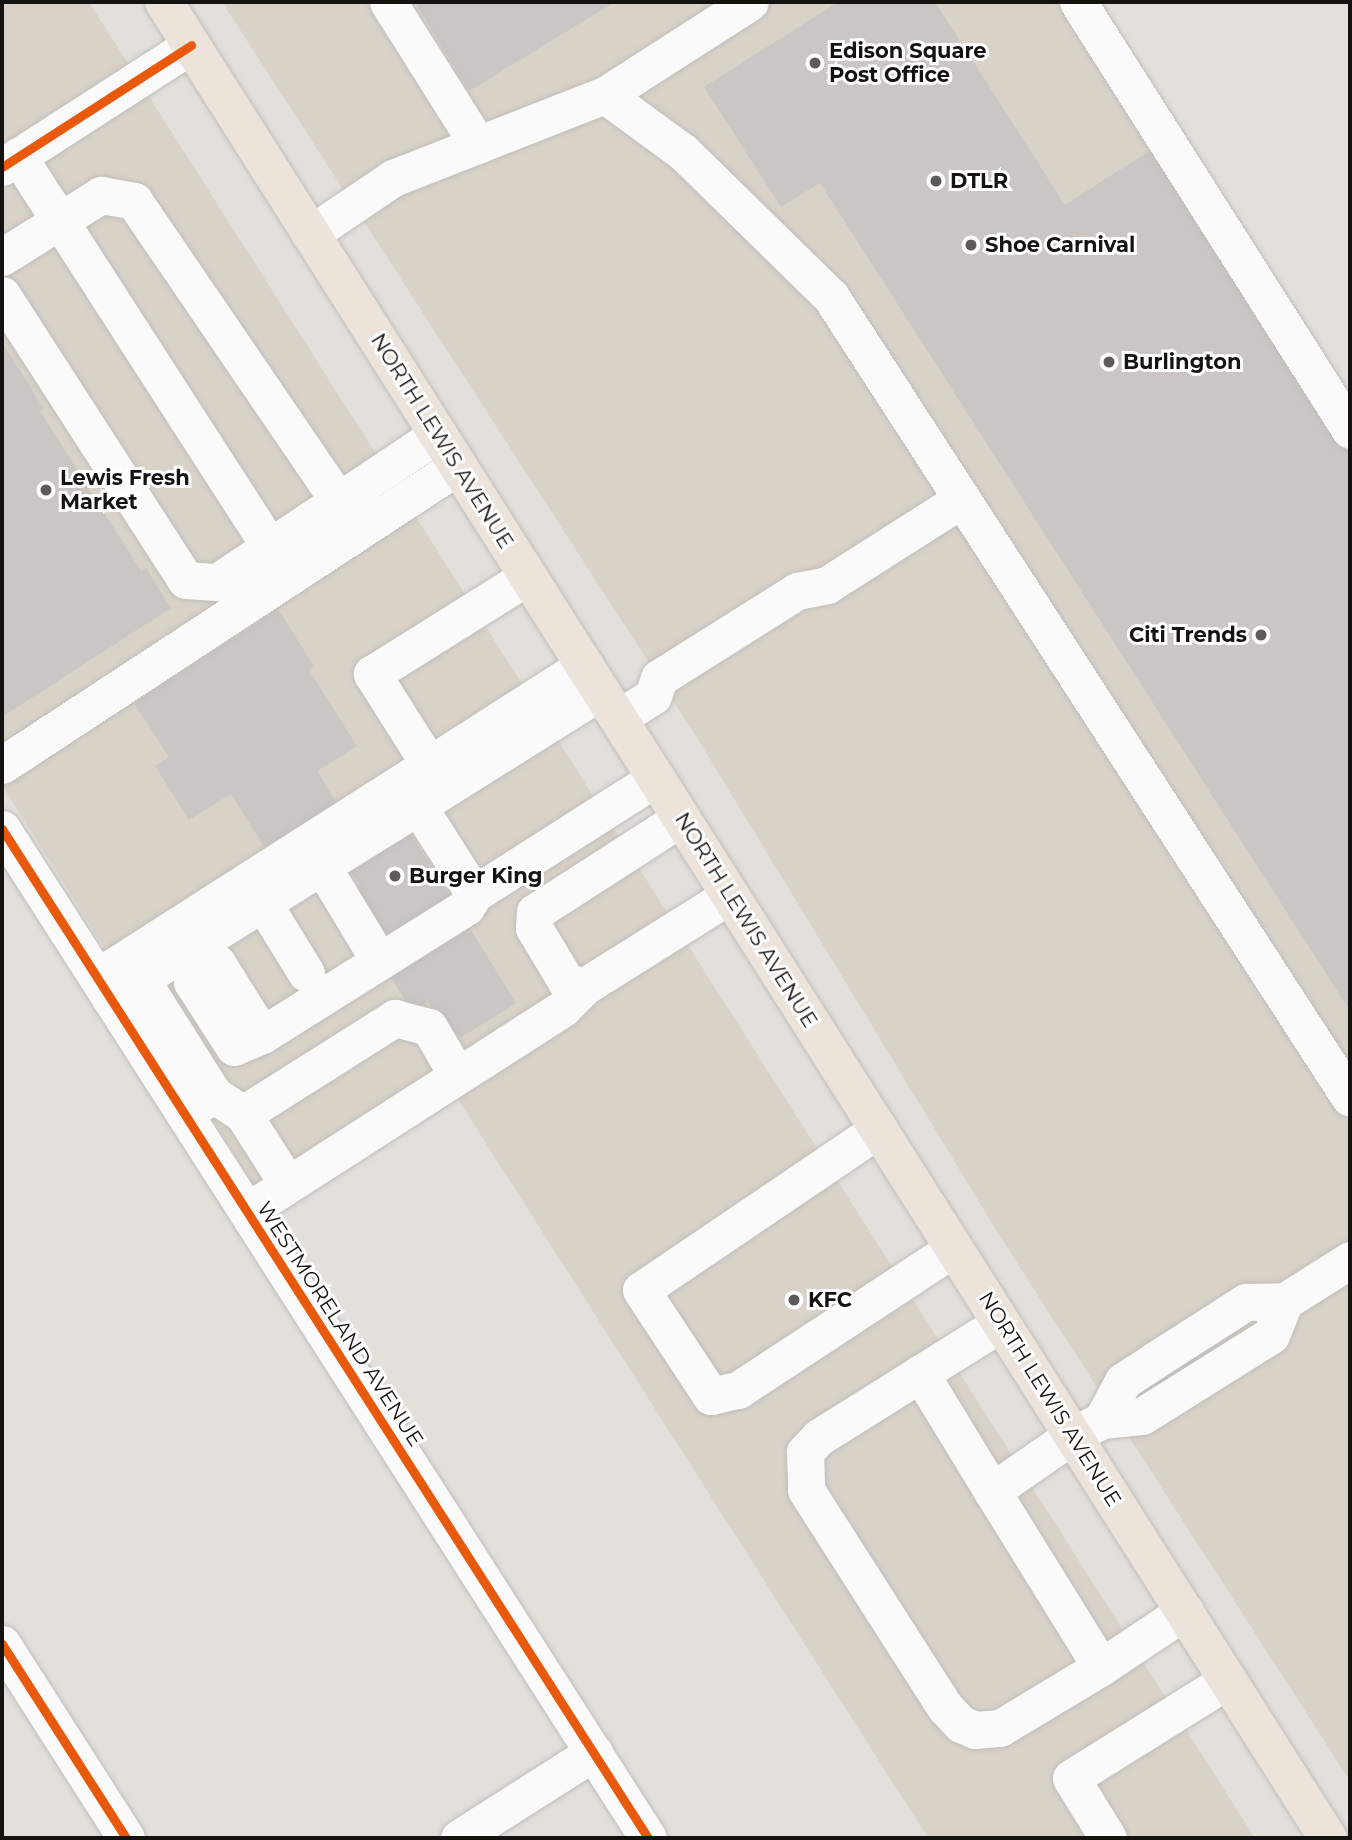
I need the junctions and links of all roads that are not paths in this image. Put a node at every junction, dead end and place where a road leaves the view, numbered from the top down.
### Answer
1 (164, 2) edge
2 (388, 2) edge
3 (750, 2) edge
4 (1078, 2) edge
5 (191, 45) junction
6 (605, 95) junction
7 (478, 145) junction
8 (10, 161) edge
9 (59, 220) junction
10 (310, 233) junction
11 (2, 257) edge
12 (2, 295) edge
13 (1350, 430) edge
14 (438, 434) junction
15 (458, 466) junction
16 (962, 499) junction
17 (339, 501) junction
18 (270, 547) junction
19 (528, 576) junction
20 (601, 692) junction
21 (429, 764) junction
22 (2, 765) edge
23 (656, 778) junction
24 (418, 806) junction
25 (681, 818) junction
26 (2, 829) edge
27 (322, 866) junction
28 (474, 894) junction
29 (730, 895) junction
30 (263, 903) junction
31 (193, 958) junction
32 (379, 960) junction
33 (306, 973) dead end
34 (116, 985) junction
35 (585, 986) junction
36 (248, 1041) junction
37 (457, 1075) junction
38 (210, 1098) junction
39 (1350, 1098) edge
40 (879, 1129) junction
41 (287, 1183) junction
42 (247, 1211) junction
43 (954, 1248) junction
44 (1350, 1260) edge
45 (1001, 1322) junction
46 (920, 1373) junction
47 (1087, 1427) junction
48 (992, 1491) junction
49 (1185, 1611) junction
50 (2, 1644) edge
51 (1101, 1667) junction
52 (1228, 1679) junction
53 (594, 1752) junction
54 (126, 1838) edge
55 (459, 1838) edge
56 (648, 1838) edge
57 (1108, 1838) edge
58 (1328, 1838) edge

1 - 5 main road, NORTH LEWIS AVENUE
2 - 7 street
3 - 6 street
4 - 13 street
5 - 8 street
5 - 10 main road, NORTH LEWIS AVENUE
6 - 7 street
6 - 16 street
7 - 10 street
8 - 9 street
9 - 11 street
9 - 17 street
9 - 18 street
10 - 14 main road, NORTH LEWIS AVENUE
12 - 18 street
14 - 15 main road, NORTH LEWIS AVENUE
14 - 17 street
15 - 19 main road, NORTH LEWIS AVENUE
15 - 22 street
16 - 20 street
16 - 39 street
17 - 18 street
19 - 20 main road, NORTH LEWIS AVENUE
19 - 21 street
20 - 21 street
20 - 23 main road, NORTH LEWIS AVENUE
20 - 24 street
21 - 34 street
23 - 25 main road, NORTH LEWIS AVENUE
23 - 28 street
24 - 27 street
24 - 28 street
25 - 29 main road, NORTH LEWIS AVENUE
25 - 35 street
26 - 34 street, WESTMORELAND AVENUE
27 - 30 street
27 - 32 street
28 - 32 street
29 - 35 street
29 - 40 main road, NORTH LEWIS AVENUE
30 - 31 street
30 - 33 street
31 - 34 street
31 - 36 street
32 - 36 street
34 - 38 street, WESTMORELAND AVENUE
35 - 37 street
36 - 38 street
37 - 38 street
37 - 41 street
38 - 41 street
38 - 42 street, WESTMORELAND AVENUE
40 - 43 main road, NORTH LEWIS AVENUE
40 - 43 street
41 - 42 street
42 - 53 street, WESTMORELAND AVENUE
43 - 45 main road, NORTH LEWIS AVENUE
44 - 47 street
45 - 46 street
45 - 47 main road, NORTH LEWIS AVENUE
46 - 48 street
46 - 51 street
47 - 48 street
47 - 49 main road, NORTH LEWIS AVENUE
48 - 51 street
49 - 51 street
49 - 52 main road, NORTH LEWIS AVENUE
50 - 54 street
52 - 57 street
52 - 58 main road, NORTH LEWIS AVENUE
53 - 55 street
53 - 56 street, WESTMORELAND AVENUE

